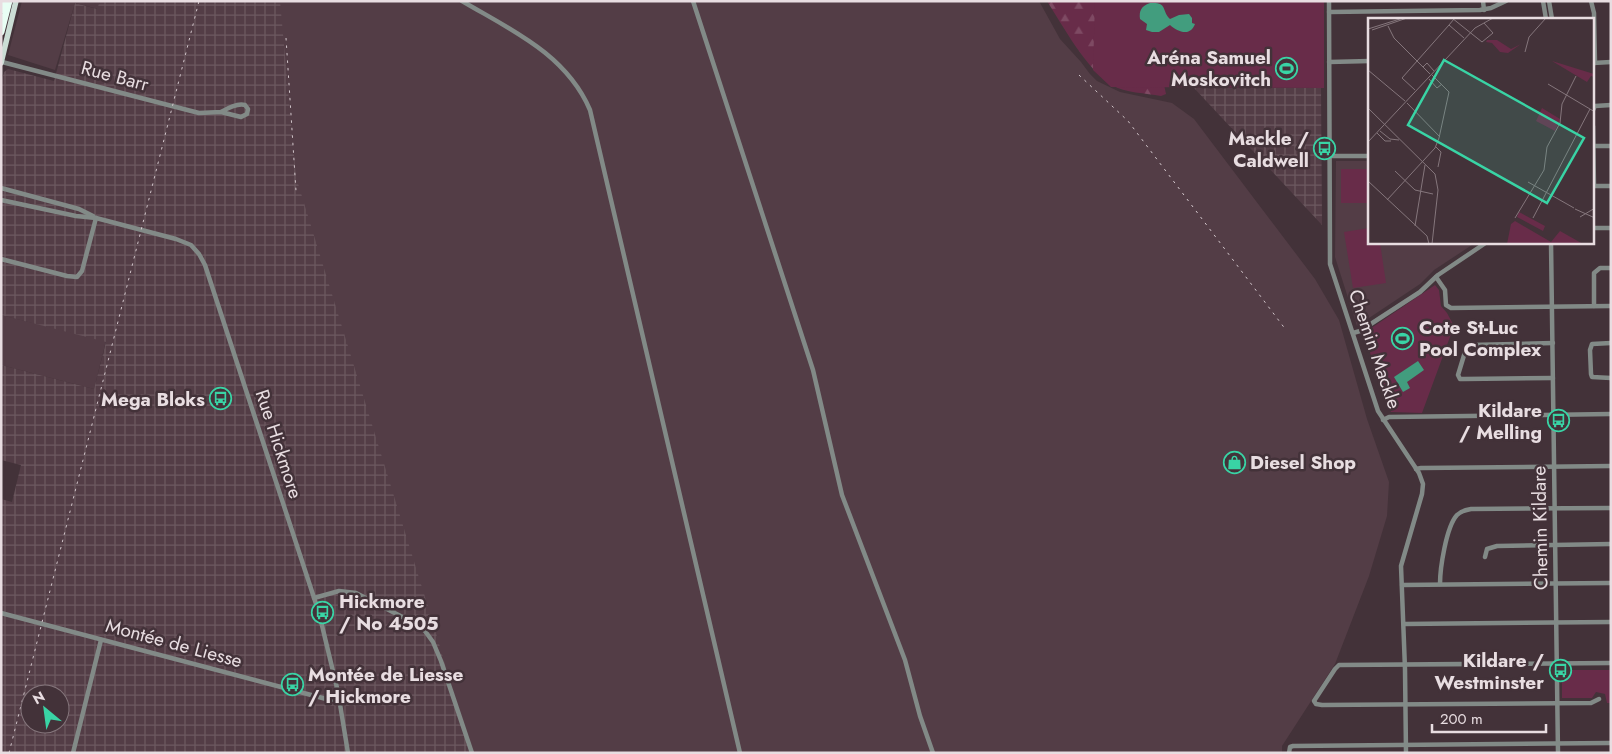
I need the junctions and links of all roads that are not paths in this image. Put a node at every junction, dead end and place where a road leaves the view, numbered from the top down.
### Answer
1 (4, 1) edge
2 (9, 1) edge
3 (16, 1) edge
4 (462, 1) edge
5 (693, 1) edge
6 (1328, 1) edge
7 (1484, 1) edge
8 (1506, 1) edge
9 (1543, 1) edge
10 (1549, 1) edge
11 (1591, 1) edge
12 (1, 10) edge
13 (1484, 10) junction
14 (1329, 12) junction
15 (1546, 18) edge
16 (1552, 18) edge
17 (1, 32) edge
18 (1368, 61) edge
19 (1329, 62) junction
20 (1594, 62) edge
21 (1611, 62) edge
22 (1, 63) edge
23 (1611, 106) edge
24 (1594, 108) edge
25 (221, 112) junction
26 (1594, 146) edge
27 (1611, 146) edge
28 (1329, 156) junction
29 (1368, 156) edge
30 (1594, 186) edge
31 (1611, 186) edge
32 (1, 188) edge
33 (1, 200) edge
34 (96, 218) junction
35 (1594, 228) edge
36 (1611, 228) edge
37 (1484, 244) edge
38 (1551, 244) edge
39 (1, 259) edge
40 (1611, 268) edge
41 (1436, 277) junction
42 (1594, 306) junction
43 (1611, 306) edge
44 (1552, 307) junction
45 (1353, 334) junction
46 (1553, 343) junction
47 (1611, 343) edge
48 (1553, 378) junction
49 (1611, 378) edge
50 (1611, 414) edge
51 (1553, 415) junction
52 (1383, 420) junction
53 (1554, 466) junction
54 (1611, 466) edge
55 (1416, 469) junction
56 (1555, 508) junction
57 (1611, 508) edge
58 (1611, 544) edge
59 (1555, 545) junction
60 (1484, 557) dead end
61 (1611, 583) edge
62 (1440, 584) junction
63 (1555, 584) junction
64 (1402, 585) junction
65 (314, 598) junction
66 (2, 612) edge
67 (1611, 622) edge
68 (1556, 623) junction
69 (1404, 624) junction
70 (101, 640) junction
71 (1611, 663) edge
72 (1556, 664) junction
73 (1405, 665) junction
74 (339, 698) junction
75 (1599, 699) dead end
76 (1556, 703) junction
77 (1405, 705) junction
78 (1558, 743) junction
79 (1611, 743) edge
80 (1406, 744) junction
81 (73, 753) edge
82 (348, 753) edge
83 (472, 753) edge
84 (740, 753) edge
85 (933, 753) edge
86 (1289, 753) edge
87 (1406, 753) edge
88 (1558, 753) edge

1 - 12 highway
2 - 17 highway
3 - 22 main road
4 - 84 street
5 - 85 street
6 - 14 street, Chemin Mackle
7 - 13 street
8 - 13 street
9 - 15 street
10 - 16 street
11 - 20 street
13 - 14 street
14 - 19 street, Chemin Mackle
18 - 19 street
19 - 28 street, Chemin Mackle
20 - 21 street
22 - 25 street, Rue Barr
23 - 24 street
25 - 25 street, Rue Barr
26 - 27 street
28 - 29 street
28 - 45 street, Chemin Mackle
30 - 31 street
32 - 34 street
33 - 34 street
34 - 39 street
34 - 65 street, Rue Hickmore
35 - 36 street
37 - 41 street
38 - 44 street, Chemin Kildare
40 - 42 street
41 - 44 street
41 - 45 street
42 - 43 street
42 - 44 street
44 - 46 street, Chemin Kildare
45 - 52 street, Chemin Mackle
46 - 48 street, Chemin Kildare
46 - 48 street
47 - 49 street
48 - 51 street, Chemin Kildare
50 - 51 street
51 - 52 street
51 - 53 street, Chemin Kildare
52 - 55 street, Chemin Mackle
53 - 54 street
53 - 55 street
53 - 56 street, Chemin Kildare
55 - 64 street, Chemin Mackle
56 - 57 street
56 - 59 street, Chemin Kildare
56 - 62 street
58 - 59 street
59 - 60 street
59 - 63 street, Chemin Kildare
61 - 63 street
62 - 63 street
62 - 64 street
63 - 68 street, Chemin Kildare
64 - 69 street, Chemin Mackle
65 - 74 street, Rue Hickmore
65 - 83 street
66 - 70 street, Montée de Liesse
67 - 68 street
68 - 69 street
68 - 72 street, Chemin Kildare
69 - 73 street, Chemin Mackle
70 - 74 street, Montée de Liesse
70 - 81 street
71 - 72 street
72 - 73 street
72 - 76 street, Chemin Kildare
73 - 77 street, Chemin Mackle
73 - 77 street
74 - 82 street, Rue Hickmore
75 - 76 street
76 - 77 street
76 - 78 street, Chemin Kildare
77 - 80 street, Chemin Mackle
78 - 79 street
78 - 80 street
78 - 88 street, Chemin Kildare
80 - 86 street
80 - 87 street, Chemin Mackle

